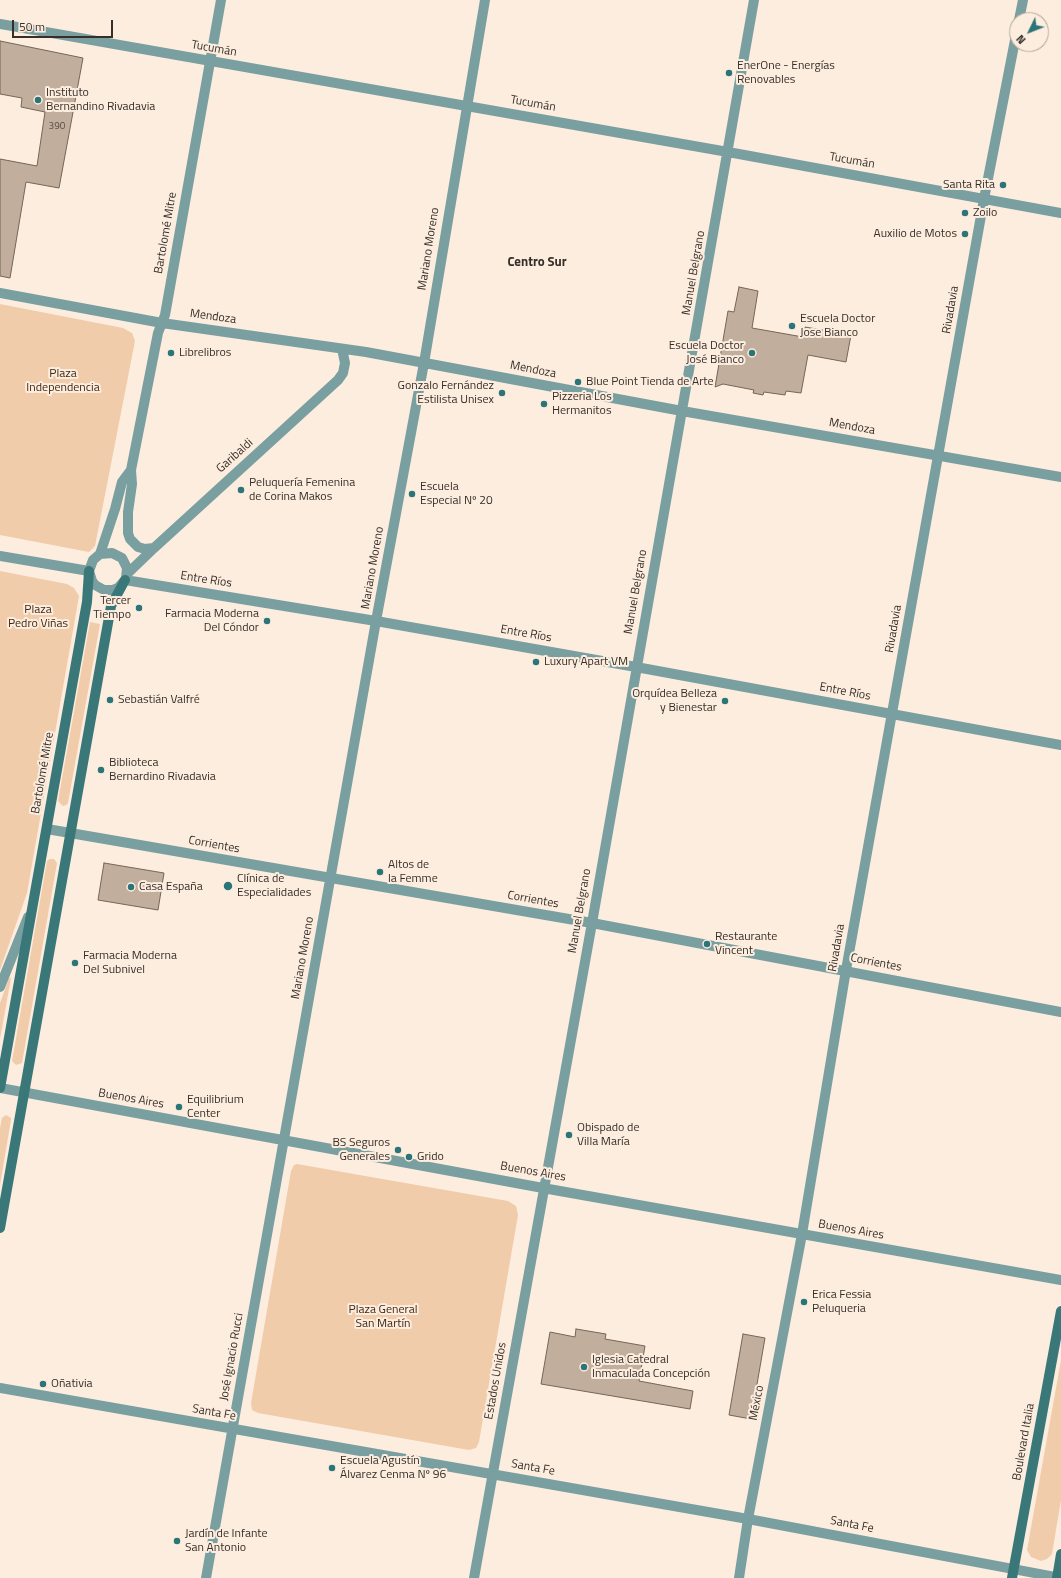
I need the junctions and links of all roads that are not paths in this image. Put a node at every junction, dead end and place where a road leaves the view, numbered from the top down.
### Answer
1 (221, 0) edge
2 (485, 0) edge
3 (754, 0) edge
4 (1023, 1) edge
5 (1021, 12) edge
6 (0, 24) edge
7 (1013, 52) edge
8 (210, 61) junction
9 (466, 106) junction
10 (728, 152) junction
11 (984, 199) junction
12 (1061, 212) edge
13 (0, 293) edge
14 (162, 323) junction
15 (342, 349) junction
16 (424, 363) junction
17 (682, 411) junction
18 (939, 456) junction
19 (131, 470) junction
20 (1061, 477) edge
21 (154, 548) junction
22 (100, 554) junction
23 (0, 556) edge
24 (90, 571) junction
25 (126, 577) junction
26 (376, 621) junction
27 (636, 666) junction
28 (892, 714) junction
29 (1061, 745) edge
30 (47, 829) junction
31 (70, 833) junction
32 (331, 878) junction
33 (33, 904) junction
34 (592, 923) junction
35 (846, 970) junction
36 (0, 987) edge
37 (1061, 1012) edge
38 (0, 1088) edge
39 (24, 1092) junction
40 (284, 1140) junction
41 (543, 1188) junction
42 (0, 1228) edge
43 (802, 1234) junction
44 (1061, 1280) edge
45 (1061, 1311) edge
46 (0, 1388) edge
47 (232, 1429) junction
48 (493, 1474) junction
49 (748, 1519) junction
50 (1061, 1554) edge
51 (1013, 1573) edge
52 (206, 1578) edge
53 (474, 1578) edge
54 (738, 1578) edge
55 (1058, 1578) edge

1 - 8 street, Bartolomé Mitre
2 - 9 street, Mariano Moreno
3 - 10 street, Manuel Belgrano
4 - 5 street
6 - 8 street, Tucumán
7 - 11 street, Rivadavia
8 - 9 street, Tucumán
8 - 14 street, Bartolomé Mitre
9 - 10 street, Tucumán
9 - 16 street, Mariano Moreno
10 - 11 street, Tucumán
10 - 17 street, Manuel Belgrano
11 - 12 street, Tucumán
11 - 18 street, Rivadavia
13 - 14 street, Mendoza
14 - 15 street, Mendoza
14 - 19 street, Bartolomé Mitre
15 - 16 street, Mendoza
15 - 21 street, Garibaldi
16 - 17 street, Mendoza
16 - 26 street, Mariano Moreno
17 - 18 street, Mendoza
17 - 27 street, Manuel Belgrano
18 - 20 street, Mendoza
18 - 28 street, Rivadavia
19 - 21 street, Bartolomé Mitre
19 - 22 street, Bartolomé Mitre
21 - 25 street, Garibaldi
22 - 24 street, Bartolomé Mitre
22 - 25 street
23 - 24 street
24 - 25 street
24 - 30 main road, Bartolomé Mitre
25 - 26 street, Entre Ríos
25 - 31 main road
26 - 27 street, Entre Ríos
26 - 32 street, Mariano Moreno
27 - 28 street, Entre Ríos
27 - 34 street, Manuel Belgrano
28 - 29 street, Entre Ríos
28 - 35 street, Rivadavia
30 - 31 street, Corrientes
30 - 33 main road, Bartolomé Mitre
31 - 32 street, Corrientes
31 - 39 main road
32 - 34 street, Corrientes
32 - 40 street, Mariano Moreno
33 - 36 street
33 - 38 main road, Bartolomé Mitre
34 - 35 street, Corrientes
34 - 41 street, Manuel Belgrano
35 - 37 street, Corrientes
35 - 43 street, Rivadavia
38 - 39 street, Buenos Aires
39 - 40 street, Buenos Aires
39 - 42 main road
40 - 41 street, Buenos Aires
40 - 47 street, José Ignacio Rucci
41 - 43 street, Buenos Aires
41 - 48 street, Estados Unidos
43 - 44 street, Buenos Aires
43 - 49 street, México
45 - 51 main road, Boulevard Italia
46 - 47 street, Santa Fe
47 - 48 street, Santa Fe
47 - 52 street, José Ignacio Rucci
48 - 49 street, Santa Fe
48 - 53 street, Estados Unidos
49 - 51 street, Santa Fe
49 - 54 street, México
50 - 55 main road
51 - 55 street, Santa Fe

